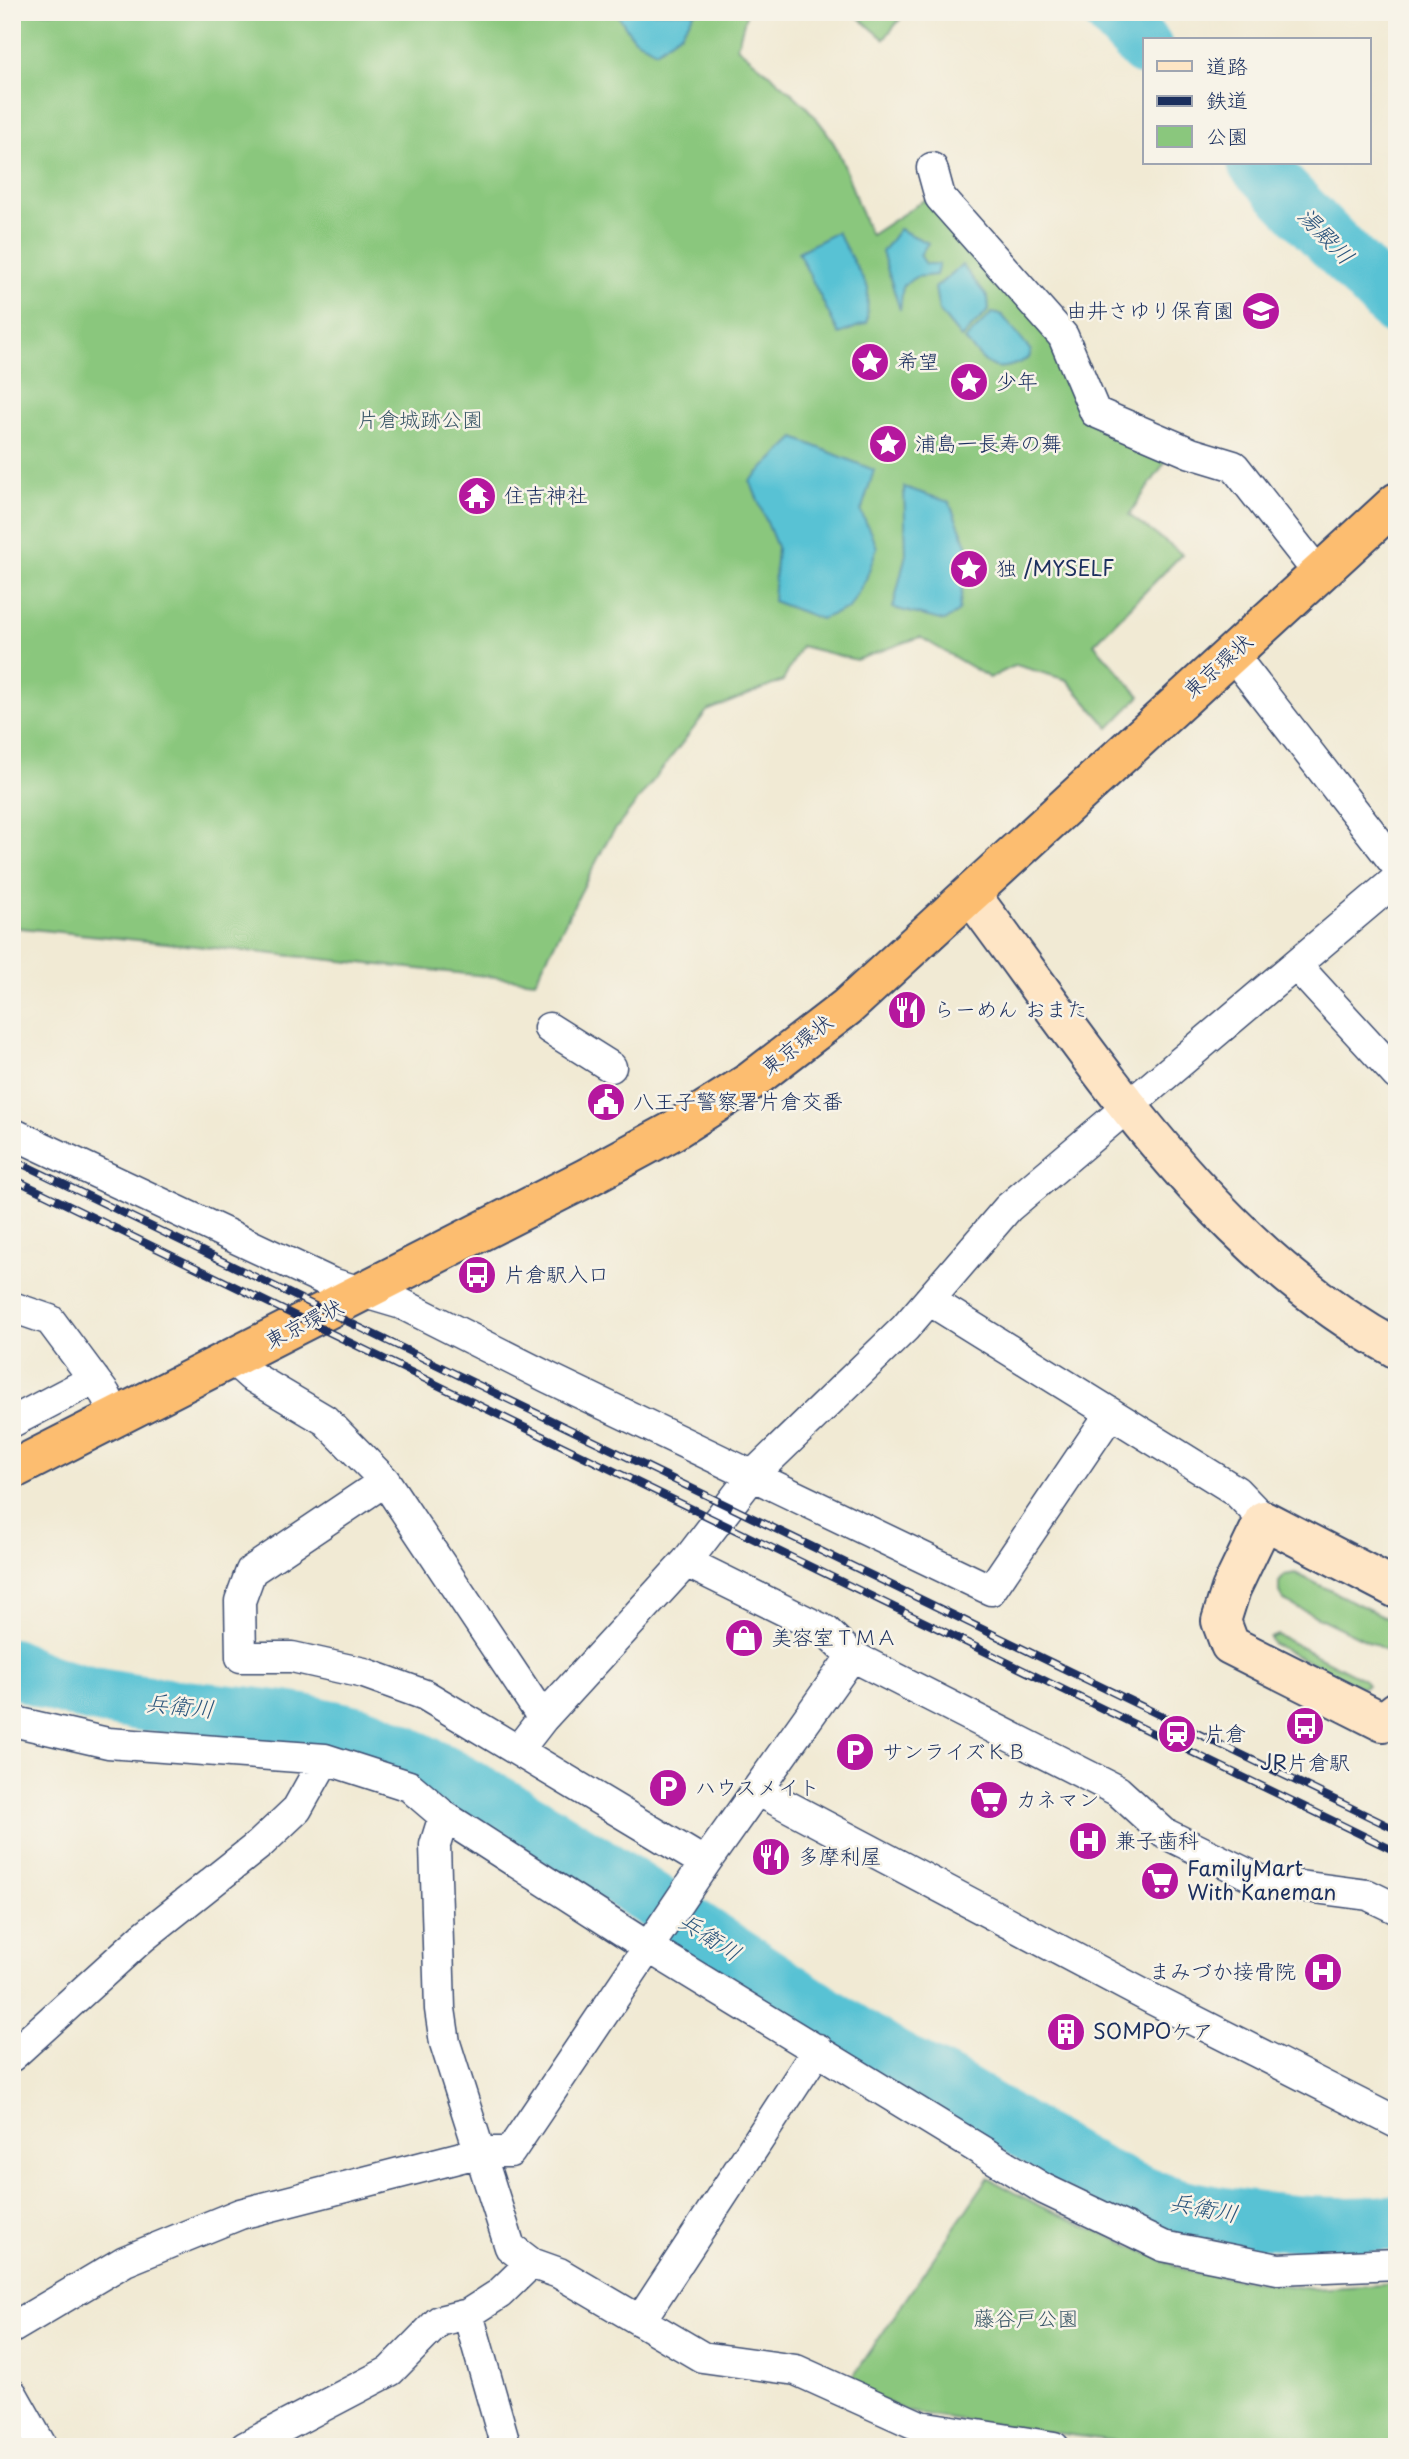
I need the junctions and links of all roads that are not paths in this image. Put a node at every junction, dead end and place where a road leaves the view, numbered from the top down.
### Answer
1 (932, 169) dead end
2 (1397, 502) edge
3 (1319, 574) junction
4 (1232, 654) junction
5 (1397, 866) edge
6 (1397, 879) edge
7 (971, 895) junction
8 (1296, 965) junction
9 (549, 1028) dead end
10 (611, 1066) dead end
11 (1397, 1075) edge
12 (1129, 1108) junction
13 (12, 1133) edge
14 (363, 1294) junction
15 (929, 1300) junction
16 (12, 1307) edge
17 (1394, 1344) edge
18 (233, 1360) junction
19 (94, 1379) junction
20 (1110, 1413) junction
21 (116, 1416) junction
22 (12, 1422) edge
23 (12, 1470) edge
24 (752, 1476) junction
25 (385, 1481) junction
26 (1264, 1520) junction
27 (686, 1562) junction
28 (1397, 1589) edge
29 (852, 1657) junction
30 (1397, 1711) edge
31 (543, 1718) junction
32 (12, 1721) edge
33 (519, 1749) junction
34 (325, 1759) junction
35 (757, 1790) junction
36 (444, 1816) junction
37 (701, 1869) junction
38 (1397, 1909) edge
39 (655, 1938) junction
40 (818, 2049) junction
41 (12, 2056) edge
42 (1397, 2123) edge
43 (481, 2152) junction
44 (531, 2263) junction
45 (1397, 2264) edge
46 (468, 2315) junction
47 (640, 2321) junction
48 (12, 2328) edge
49 (12, 2394) edge
50 (42, 2447) edge
51 (245, 2447) edge
52 (506, 2447) edge
53 (1054, 2447) edge

1 - 3 street
2 - 3 highway, 東京環状
3 - 4 highway, 東京環状
4 - 5 street
4 - 7 highway, 東京環状
6 - 8 street
7 - 12 street
7 - 14 highway, 東京環状
8 - 11 street
8 - 12 street
9 - 10 street
12 - 15 street
12 - 17 street
13 - 14 street
14 - 18 highway, 東京環状
14 - 24 street
15 - 20 street
15 - 24 street
16 - 19 street
18 - 21 highway, 東京環状
18 - 25 street
19 - 21 street
19 - 22 street
20 - 24 street
20 - 26 street
21 - 23 highway, 東京環状
24 - 27 street
25 - 31 street
25 - 33 street
26 - 28 street
26 - 30 street
27 - 29 street
27 - 31 street
29 - 35 street
29 - 38 street
31 - 33 street
32 - 34 street
33 - 37 street
34 - 36 street
34 - 41 street
35 - 37 street
35 - 42 street
36 - 39 street
36 - 43 street
37 - 39 street
39 - 40 street
39 - 43 street
40 - 45 street
40 - 47 street
43 - 44 street
43 - 48 street
44 - 46 street
44 - 47 street
46 - 51 street
46 - 52 street
47 - 53 street
49 - 50 street

